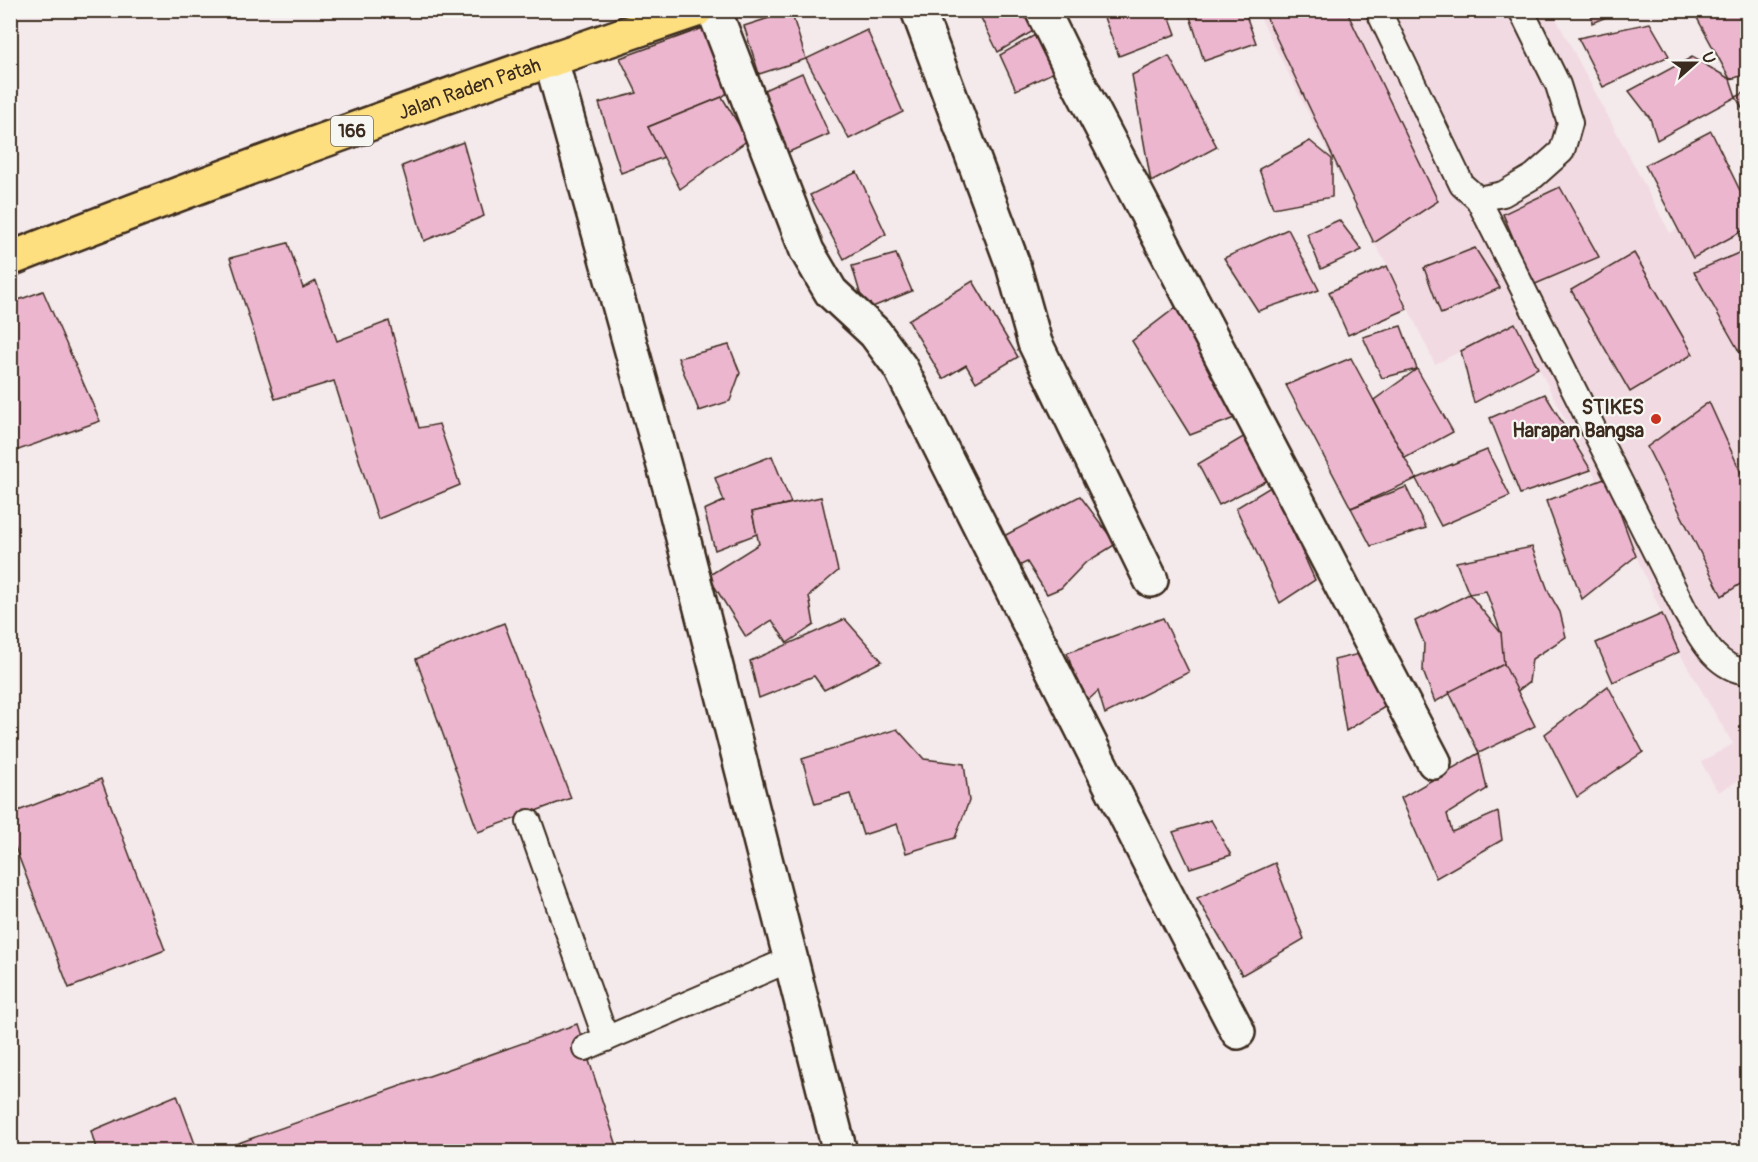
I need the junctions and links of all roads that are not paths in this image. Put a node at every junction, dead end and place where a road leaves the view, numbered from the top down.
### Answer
1 (696, 10) edge
2 (714, 10) edge
3 (918, 10) edge
4 (1042, 10) edge
5 (1378, 10) edge
6 (1521, 10) edge
7 (551, 60) junction
8 (1478, 199) junction
9 (10, 259) edge
10 (1151, 580) dead end
11 (1748, 672) edge
12 (1434, 762) dead end
13 (529, 822) dead end
14 (791, 959) junction
15 (1238, 1032) dead end
16 (840, 1152) edge

1 - 7 main road, Jalan Raden Patah / 166
2 - 15 street
3 - 10 street
4 - 12 street
5 - 8 lane
6 - 8 lane
7 - 9 main road, Jalan Raden Patah / 166
7 - 14 street
8 - 11 lane
13 - 14 lane
14 - 16 street

